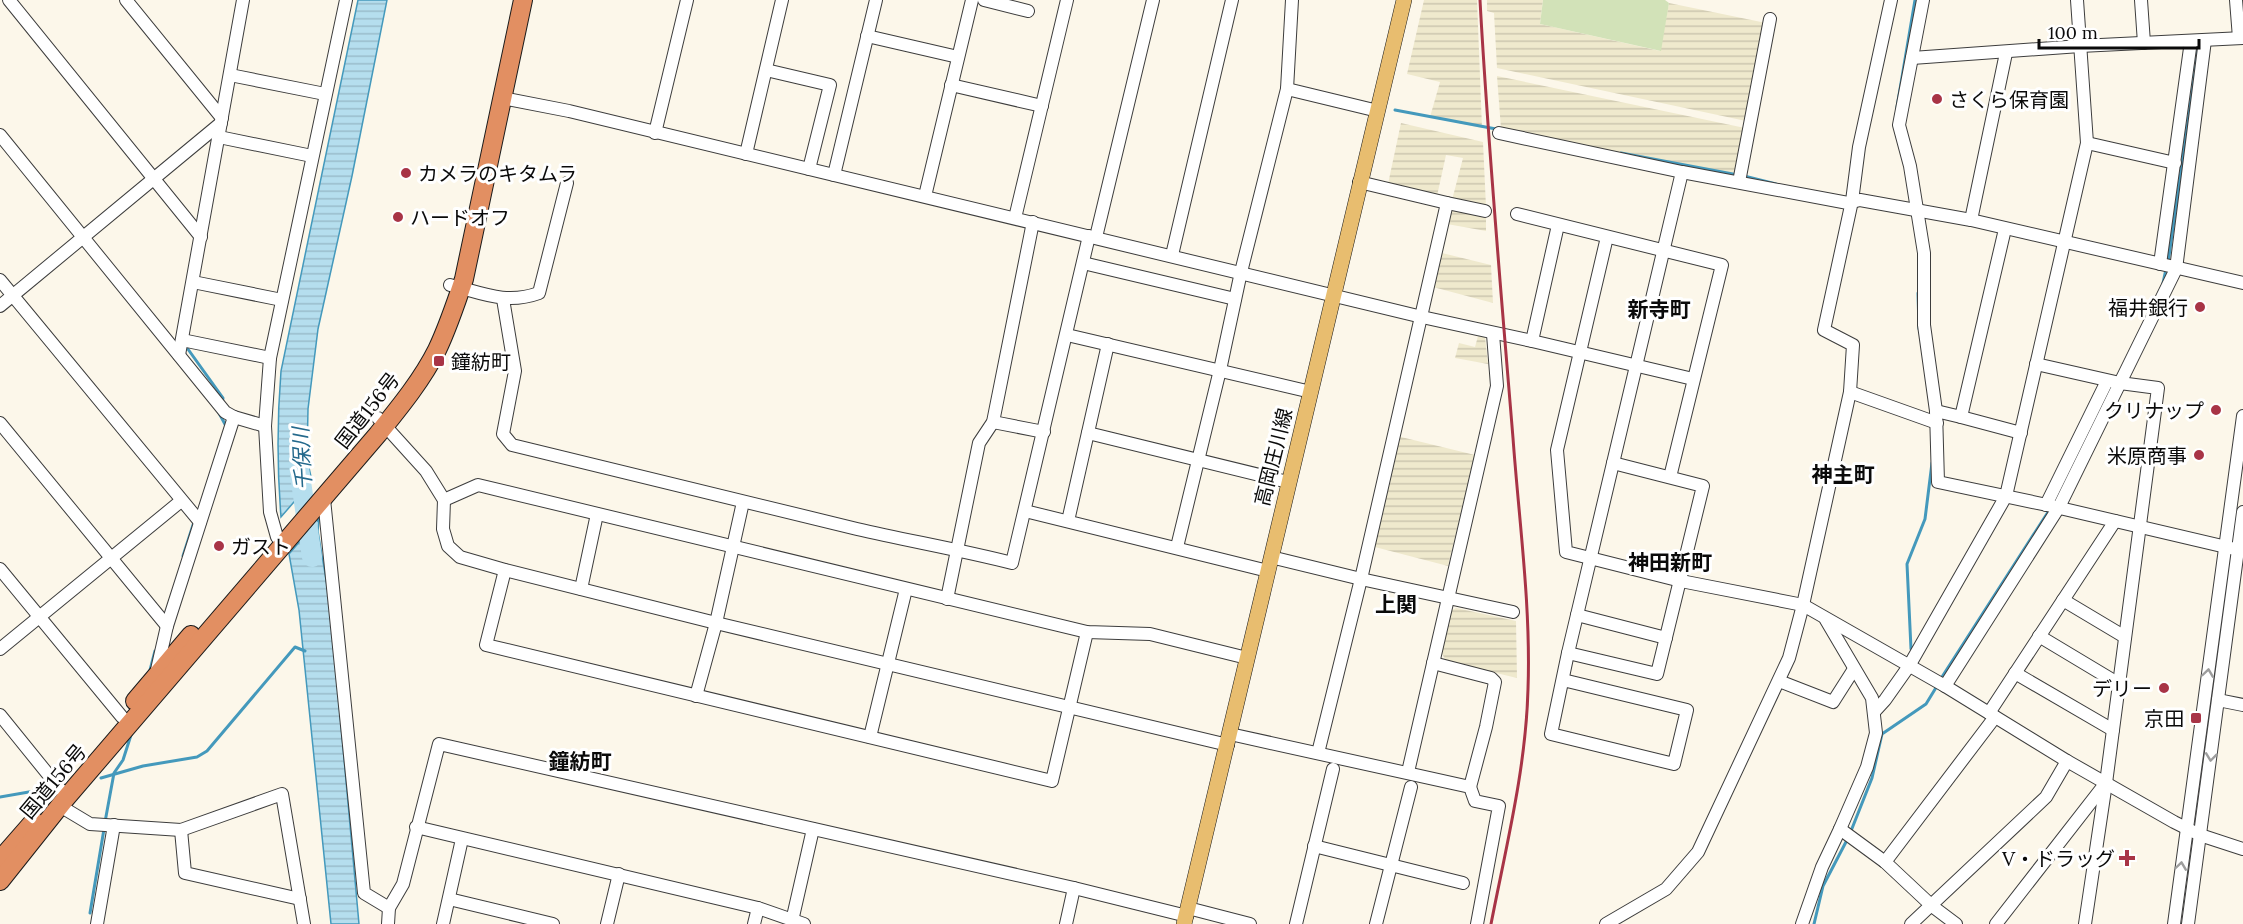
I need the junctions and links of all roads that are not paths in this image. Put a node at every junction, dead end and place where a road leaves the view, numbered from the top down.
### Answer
1 (9, 0) edge
2 (126, 0) edge
3 (243, 0) edge
4 (346, 0) edge
5 (510, 0) edge
6 (522, 0) edge
7 (687, 0) edge
8 (782, 0) edge
9 (876, 0) edge
10 (972, 0) edge
11 (984, 0) edge
12 (1067, 0) edge
13 (1153, 0) edge
14 (1232, 0) edge
15 (1292, 0) edge
16 (1404, 0) edge
17 (1891, 0) edge
18 (1923, 0) edge
19 (2077, 0) edge
20 (2141, 0) edge
21 (2236, 0) edge
22 (1028, 11) dead end
23 (1770, 19) dead end
24 (867, 36) junction
25 (2241, 38) edge
26 (2205, 40) junction
27 (2192, 41) junction
28 (2144, 42) junction
29 (2080, 46) junction
30 (2006, 52) junction
31 (958, 57) junction
32 (1912, 58) junction
33 (766, 70) junction
34 (230, 75) junction
35 (951, 85) junction
36 (1287, 89) junction
37 (326, 94) junction
38 (502, 98) junction
39 (1042, 106) junction
40 (1378, 111) junction
41 (222, 121) junction
42 (655, 133) junction
43 (1499, 133) dead end
44 (0, 135) edge
45 (219, 137) junction
46 (2087, 143) junction
47 (746, 154) junction
48 (312, 156) junction
49 (2175, 163) junction
50 (809, 169) junction
51 (1682, 172) junction
52 (834, 175) junction
53 (155, 179) junction
54 (1359, 182) junction
55 (1739, 182) junction
56 (567, 183) dead end
57 (925, 196) junction
58 (1852, 201) junction
59 (1447, 203) junction
60 (1485, 211) dead end
61 (1918, 212) junction
62 (1517, 214) dead end
63 (1015, 218) junction
64 (1971, 220) junction
65 (1033, 222) junction
66 (1558, 225) junction
67 (2005, 229) junction
68 (1093, 236) junction
69 (83, 237) junction
70 (201, 237) junction
71 (1607, 237) junction
72 (2063, 242) junction
73 (1664, 250) junction
74 (1172, 255) junction
75 (1083, 263) junction
76 (2161, 264) junction
77 (2175, 268) junction
78 (1241, 272) junction
79 (0, 280) edge
80 (193, 282) junction
81 (2243, 283) edge
82 (455, 287) junction
83 (12, 295) junction
84 (1334, 296) junction
85 (503, 299) junction
86 (1235, 299) junction
87 (282, 300) junction
88 (0, 306) edge
89 (1422, 317) junction
90 (1067, 334) junction
91 (1493, 334) junction
92 (182, 340) junction
93 (1532, 341) junction
94 (1108, 344) junction
95 (1580, 352) junction
96 (179, 355) junction
97 (270, 358) junction
98 (2036, 364) junction
99 (1636, 365) junction
100 (1220, 370) junction
101 (1693, 379) junction
102 (2114, 382) junction
103 (1311, 392) junction
104 (1850, 392) junction
105 (2243, 416) edge
106 (234, 417) junction
107 (1937, 417) junction
108 (1961, 417) junction
109 (382, 422) junction
110 (993, 422) junction
111 (0, 423) edge
112 (265, 426) junction
113 (1044, 432) junction
114 (2021, 433) junction
115 (1088, 434) junction
116 (1198, 460) junction
117 (1612, 463) junction
118 (1670, 477) junction
119 (1288, 482) junction
120 (2006, 496) junction
121 (319, 498) junction
122 (444, 500) junction
123 (181, 501) junction
124 (743, 502) junction
125 (2053, 506) junction
126 (1025, 511) junction
127 (2243, 512) edge
128 (597, 514) junction
129 (1068, 521) junction
130 (2115, 521) junction
131 (200, 522) junction
132 (2139, 527) junction
133 (281, 538) junction
134 (1176, 547) junction
135 (733, 548) junction
136 (958, 549) junction
137 (2236, 549) edge
138 (1591, 558) junction
139 (111, 559) junction
140 (1270, 564) junction
141 (0, 569) edge
142 (505, 570) junction
143 (1361, 579) junction
144 (1681, 581) junction
145 (581, 589) junction
146 (906, 589) junction
147 (1448, 597) junction
148 (946, 599) junction
149 (2063, 600) junction
150 (1803, 605) junction
151 (1514, 612) dead end
152 (1577, 615) junction
153 (40, 617) junction
154 (1825, 618) junction
155 (716, 622) junction
156 (167, 626) junction
157 (1087, 632) junction
158 (2039, 636) junction
159 (2125, 637) junction
160 (1666, 638) junction
161 (0, 649) edge
162 (1568, 653) junction
163 (1247, 658) junction
164 (1433, 663) junction
165 (888, 664) junction
166 (1909, 666) junction
167 (1854, 669) junction
168 (2015, 673) junction
169 (156, 675) junction
170 (1563, 680) junction
171 (1779, 681) junction
172 (2119, 684) junction
173 (1945, 686) junction
174 (696, 696) junction
175 (2218, 700) junction
176 (2243, 705) edge
177 (1069, 707) junction
178 (1874, 712) junction
179 (0, 715) edge
180 (1992, 715) junction
181 (122, 717) junction
182 (2113, 730) junction
183 (870, 737) junction
184 (1229, 740) junction
185 (1318, 753) junction
186 (2067, 761) junction
187 (1334, 769) dead end
188 (1408, 772) junction
189 (2106, 783) junction
190 (1411, 787) dead end
191 (1470, 787) junction
192 (60, 797) junction
193 (114, 825) junction
194 (416, 827) junction
195 (813, 829) junction
196 (1840, 829) junction
197 (2186, 829) junction
198 (181, 830) junction
199 (2200, 835) junction
200 (462, 839) junction
201 (1314, 846) junction
202 (2243, 849) edge
203 (0, 860) edge
204 (1885, 862) junction
205 (1391, 865) junction
206 (619, 874) junction
207 (0, 881) edge
208 (1463, 883) dead end
209 (1074, 888) junction
210 (300, 899) junction
211 (449, 899) junction
212 (1932, 906) junction
213 (389, 908) junction
214 (758, 908) junction
215 (1186, 916) edge
216 (798, 922) edge
217 (97, 924) edge
218 (304, 924) edge
219 (388, 924) edge
220 (444, 924) edge
221 (553, 924) edge
222 (607, 924) edge
223 (754, 924) edge
224 (1066, 924) edge
225 (1250, 924) edge
226 (1296, 924) edge
227 (1376, 924) edge
228 (1477, 924) edge
229 (1606, 924) edge
230 (1802, 924) edge
231 (1911, 924) edge
232 (1956, 924) edge
233 (1996, 924) edge
234 (2085, 924) edge
235 (2174, 924) edge
236 (2188, 924) edge

1 - 53 street
2 - 41 street
3 - 34 street
4 - 37 street
5 - 82 highway, 国道156号
6 - 38 highway, 国道156号
7 - 42 street
8 - 33 street
9 - 24 street
10 - 31 street
11 - 22 street
12 - 39 street
13 - 68 street
14 - 74 street
15 - 36 street
16 - 40 main road, 高岡庄川線
17 - 58 street
18 - 32 street
19 - 29 street
20 - 28 street
21 - 25 street
23 - 55 street
24 - 31 street
24 - 52 street
25 - 26 street
26 - 27 street
26 - 77 street
27 - 28 street
27 - 49 street
28 - 29 street
29 - 30 street
29 - 46 street
30 - 32 street
30 - 64 street
31 - 35 street
32 - 61 street
33 - 47 street
33 - 50 street
34 - 37 street
34 - 41 street
35 - 39 street
35 - 57 street
36 - 40 street
36 - 78 street
37 - 48 street
38 - 42 street
38 - 82 highway, 国道156号
39 - 63 street
40 - 54 main road, 高岡庄川線
41 - 45 street
41 - 53 street
42 - 47 street
43 - 51 street
44 - 69 street
45 - 48 street
45 - 70 street
46 - 49 street
46 - 72 street
47 - 50 street
48 - 87 street
49 - 76 street
50 - 52 street
51 - 55 street
51 - 73 street
52 - 57 street
53 - 69 street
53 - 70 street
54 - 59 street
54 - 84 main road, 高岡庄川線
55 - 58 street
56 - 85 street
57 - 63 street
58 - 61 street
58 - 104 street
59 - 60 street
59 - 89 street
61 - 64 street
61 - 107 street
62 - 66 street
63 - 65 street
64 - 67 street
65 - 68 street
65 - 110 street
66 - 71 street
66 - 93 street
67 - 72 street
67 - 108 street
68 - 74 street
68 - 75 street
69 - 83 street
69 - 96 street
70 - 80 street
71 - 73 street
71 - 95 street
72 - 76 street
72 - 98 street
73 - 99 street
73 - 101 street
74 - 78 street
75 - 86 street
75 - 90 street
76 - 77 street
77 - 81 street
77 - 102 street
78 - 84 street
78 - 86 street
79 - 83 street
80 - 87 street
80 - 92 street
82 - 85 street
82 - 109 highway, 国道156号
83 - 88 street
83 - 123 street
84 - 89 street
84 - 103 main road, 高岡庄川線
85 - 124 street
86 - 100 street
87 - 97 street
89 - 91 street
89 - 143 street
90 - 94 street
90 - 113 street
91 - 93 street
91 - 147 street
92 - 96 street
92 - 97 street
93 - 95 street
94 - 100 street
94 - 115 street
95 - 99 street
95 - 138 street
96 - 106 street
97 - 112 street
98 - 102 street
98 - 114 street
99 - 101 street
99 - 117 street
100 - 103 street
100 - 116 street
101 - 118 street
102 - 125 street
102 - 132 street
103 - 119 main road, 高岡庄川線
104 - 107 street
104 - 150 street
105 - 137 street
106 - 112 street
106 - 131 street
107 - 108 street
107 - 120 street
108 - 114 street
109 - 121 highway, 国道156号
109 - 122 street
110 - 113 street
110 - 136 street
111 - 139 street
112 - 133 street
113 - 126 street
114 - 120 street
115 - 116 street
115 - 129 street
116 - 119 street
116 - 134 street
117 - 118 street
117 - 138 street
118 - 144 street
119 - 140 main road, 高岡庄川線
120 - 125 street
120 - 166 street
121 - 133 highway, 国道156号
121 - 213 street
122 - 128 street
122 - 142 street
123 - 131 street
123 - 139 street
124 - 135 street
124 - 136 street
125 - 130 street
125 - 173 street
126 - 129 street
126 - 136 street
127 - 137 street
128 - 135 street
128 - 145 street
129 - 134 street
130 - 132 street
130 - 149 street
131 - 156 street
132 - 137 street
132 - 159 street
133 - 169 highway, 国道156号
133 - 192 highway, 国道156号
134 - 140 street
135 - 146 street
135 - 155 street
136 - 148 street
137 - 175 street
197 -> 137 street
138 - 144 street
138 - 152 street
139 - 153 street
139 - 156 street
140 - 143 street
140 - 163 main road, 高岡庄川線
141 - 153 street
142 - 145 street
142 - 174 street
143 - 147 street
143 - 185 street
144 - 150 street
144 - 160 street
145 - 155 street
146 - 148 street
146 - 165 street
147 - 151 street
147 - 164 street
148 - 157 street
149 - 158 street
149 - 159 street
150 - 154 street
150 - 171 street
152 - 160 street
152 - 162 street
153 - 161 street
153 - 181 street
154 - 166 street
154 - 167 street
155 - 165 street
155 - 174 street
156 - 169 street
157 - 163 street
157 - 177 street
158 - 168 street
158 - 172 street
159 - 172 street
160 - 162 street
162 - 170 street
163 - 184 main road, 高岡庄川線
164 - 188 street
164 - 191 street
165 - 177 street
165 - 183 street
166 - 173 street
166 - 178 street
167 - 171 street
167 - 178 street
168 - 180 street
168 - 182 street
169 - 181 highway, 国道156号
170 - 170 street
171 - 229 street
172 - 182 street
173 - 180 street
174 - 183 street
175 - 176 street
175 -> 199 street
177 - 183 street
177 - 184 street
178 - 196 street
179 - 192 street
180 - 186 street
180 - 204 street
181 - 192 highway, 国道156号
182 - 189 street
184 - 185 street
184 - 215 main road, 高岡庄川線
185 - 188 street
186 - 189 street
186 - 212 street
187 - 201 street
188 - 191 street
189 - 197 street
189 - 233 street
189 - 234 street
190 - 205 street
191 - 228 street
192 - 193 street
192 - 203 highway, 国道156号
192 - 207 highway, 国道156号
193 - 198 street
193 - 217 street
194 - 195 street
194 - 200 street
194 - 213 street
195 - 209 street
195 - 216 street
196 - 204 street
196 - 230 street
197 - 199 street
235 -> 197 street
198 - 210 street
198 - 210 street
199 - 202 street
199 - 236 street
200 - 206 street
200 - 211 street
201 - 205 street
201 - 226 street
204 - 212 street
205 - 208 street
205 - 227 street
206 - 214 street
206 - 222 street
209 - 215 street
209 - 224 street
210 - 218 street
211 - 220 street
211 - 221 street
212 - 231 street
212 - 232 street
213 - 219 street
214 - 216 street
214 - 223 street
215 - 225 street

